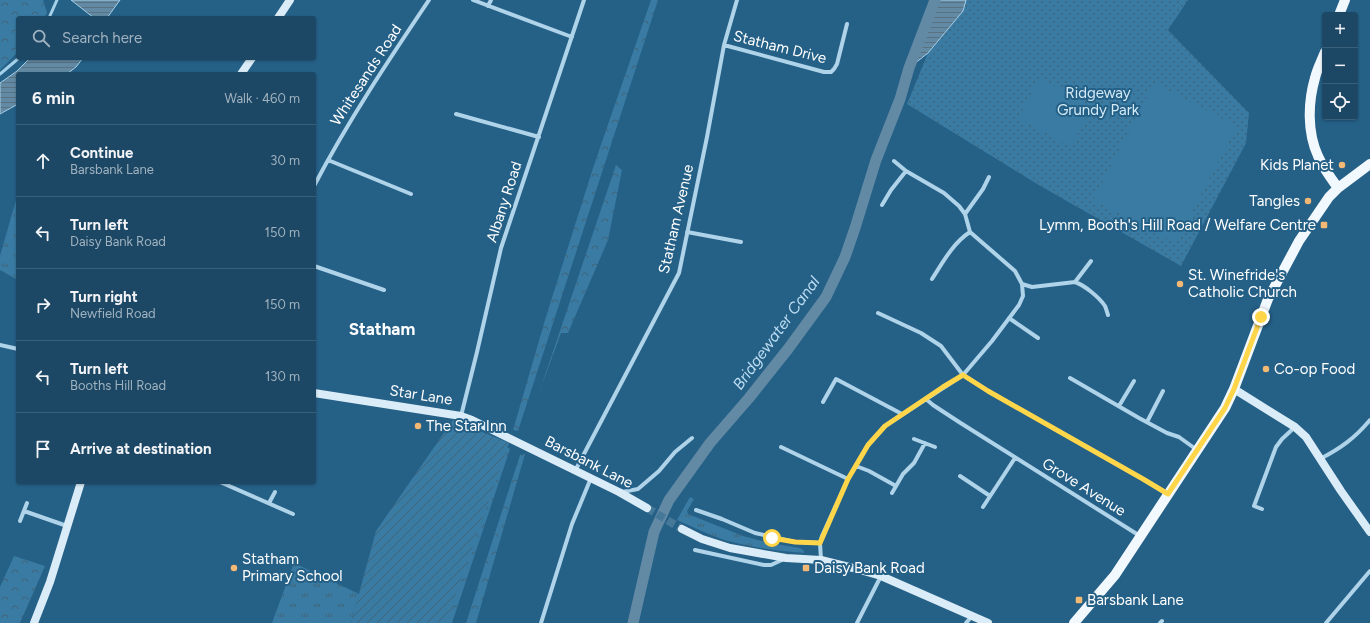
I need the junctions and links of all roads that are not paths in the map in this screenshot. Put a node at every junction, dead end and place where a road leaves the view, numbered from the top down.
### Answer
1 (290, 0) edge
2 (429, 0) edge
3 (473, 0) edge
4 (491, 0) edge
5 (584, 0) edge
6 (737, 0) edge
7 (1345, 0) edge
8 (488, 6) junction
9 (1340, 12) edge
10 (279, 16) edge
11 (847, 24) dead end
12 (572, 37) junction
13 (724, 45) junction
14 (251, 60) edge
15 (1322, 60) edge
16 (242, 72) edge
17 (831, 72) junction
18 (831, 77) dead end
19 (456, 114) dead end
20 (539, 137) junction
21 (328, 160) junction
22 (894, 161) dead end
23 (1370, 164) edge
24 (906, 171) junction
25 (989, 177) dead end
26 (316, 182) edge
27 (1338, 188) junction
28 (411, 194) dead end
29 (882, 205) dead end
30 (965, 214) junction
31 (687, 232) junction
32 (970, 232) junction
33 (741, 242) dead end
34 (1091, 261) dead end
35 (316, 267) edge
36 (932, 279) dead end
37 (1075, 282) junction
38 (1022, 284) junction
39 (384, 290) dead end
40 (878, 313) dead end
41 (1108, 314) dead end
42 (1009, 318) junction
43 (1038, 338) dead end
44 (0, 345) edge
45 (16, 348) edge
46 (963, 375) junction
47 (1070, 378) dead end
48 (1134, 381) dead end
49 (1234, 389) junction
50 (1163, 391) dead end
51 (316, 393) edge
52 (926, 399) junction
53 (823, 402) dead end
54 (1119, 406) junction
55 (902, 414) junction
56 (461, 416) junction
57 (1370, 420) edge
58 (1147, 422) junction
59 (1295, 427) junction
60 (692, 438) dead end
61 (914, 439) dead end
62 (518, 442) joint
63 (924, 443) junction
64 (781, 447) dead end
65 (935, 447) dead end
66 (1198, 450) junction
67 (1015, 458) junction
68 (1320, 459) junction
69 (856, 466) junction
70 (575, 471) junction
71 (960, 476) dead end
72 (591, 478) junction
73 (848, 479) junction
74 (80, 484) edge
75 (230, 484) edge
76 (896, 486) junction
77 (275, 492) dead end
78 (619, 492) junction
79 (892, 493) dead end
80 (1168, 494) junction
81 (990, 496) junction
82 (27, 503) dead end
83 (269, 503) junction
84 (983, 507) dead end
85 (647, 508) tunnel mouth
86 (1262, 509) dead end
87 (696, 510) dead end
88 (24, 511) junction
89 (293, 514) dead end
90 (20, 521) dead end
91 (68, 526) junction
92 (682, 529) tunnel mouth
93 (1370, 532) edge
94 (1141, 536) junction
95 (820, 543) junction
96 (696, 550) dead end
97 (786, 558) junction
98 (821, 560) junction
99 (1370, 571) edge
100 (881, 576) junction
101 (972, 616) junction
102 (34, 623) edge
103 (541, 623) edge
104 (857, 623) edge
105 (966, 623) edge
106 (988, 623) edge
107 (1074, 623) edge
108 (1326, 623) edge

1 - 10 street
2 - 21 street, Whitesands Road
3 - 8 street
4 - 8 street
5 - 12 street, Albany Road
6 - 13 street, Statham Avenue
7 - 9 main road
8 - 12 street
11 - 17 street, Statham Drive
12 - 20 street, Albany Road
13 - 17 street, Statham Drive
13 - 31 street, Statham Avenue
14 - 16 street
15 - 27 main road
17 - 18 street, Statham Drive
19 - 20 street
20 - 56 street, Albany Road
21 - 26 street, Whitesands Road
21 - 28 street
22 - 24 street
23 - 27 main road
24 - 29 street
24 - 30 street
25 - 30 street
27 - 49 main road
30 - 32 street
31 - 33 street
31 - 70 street, Statham Avenue
32 - 36 street
32 - 38 street
34 - 37 street
35 - 39 street
37 - 38 street
37 - 41 street
38 - 42 street
40 - 46 street
42 - 43 street
42 - 46 street
44 - 45 street
46 - 52 street
46 - 80 street
47 - 54 street
48 - 54 street
49 - 59 street
49 - 66 main road
50 - 58 street
51 - 56 street, Star Lane
52 - 55 street
52 - 67 street, Grove Avenue
53 - 55 street
54 - 58 street
55 - 69 street
56 - 62 street, Star Lane
57 - 68 street
58 - 66 street
59 - 68 street
59 - 86 street
60 - 78 street
61 - 63 street
62 - 70 street, Barsbank Lane
63 - 65 street
63 - 76 street
64 - 73 street
66 - 80 main road
67 - 81 street
67 - 94 street, Grove Avenue
68 - 93 street
69 - 73 street
69 - 76 street
70 - 72 street, Barsbank Lane
71 - 81 street
72 - 78 street, Barsbank Lane
72 - 103 street
73 - 95 street
74 - 91 street
75 - 83 street
76 - 79 street
77 - 83 street
78 - 85 street, Barsbank Lane
80 - 94 main road
81 - 84 street
82 - 88 street
83 - 89 street
87 - 95 street
88 - 90 street
88 - 91 street
91 - 102 street
92 - 97 street
94 - 107 main road
95 - 98 street
96 - 97 street
97 - 98 street
98 - 100 street
99 - 108 street
100 - 101 street
100 - 104 street
101 - 105 street
101 - 106 street

